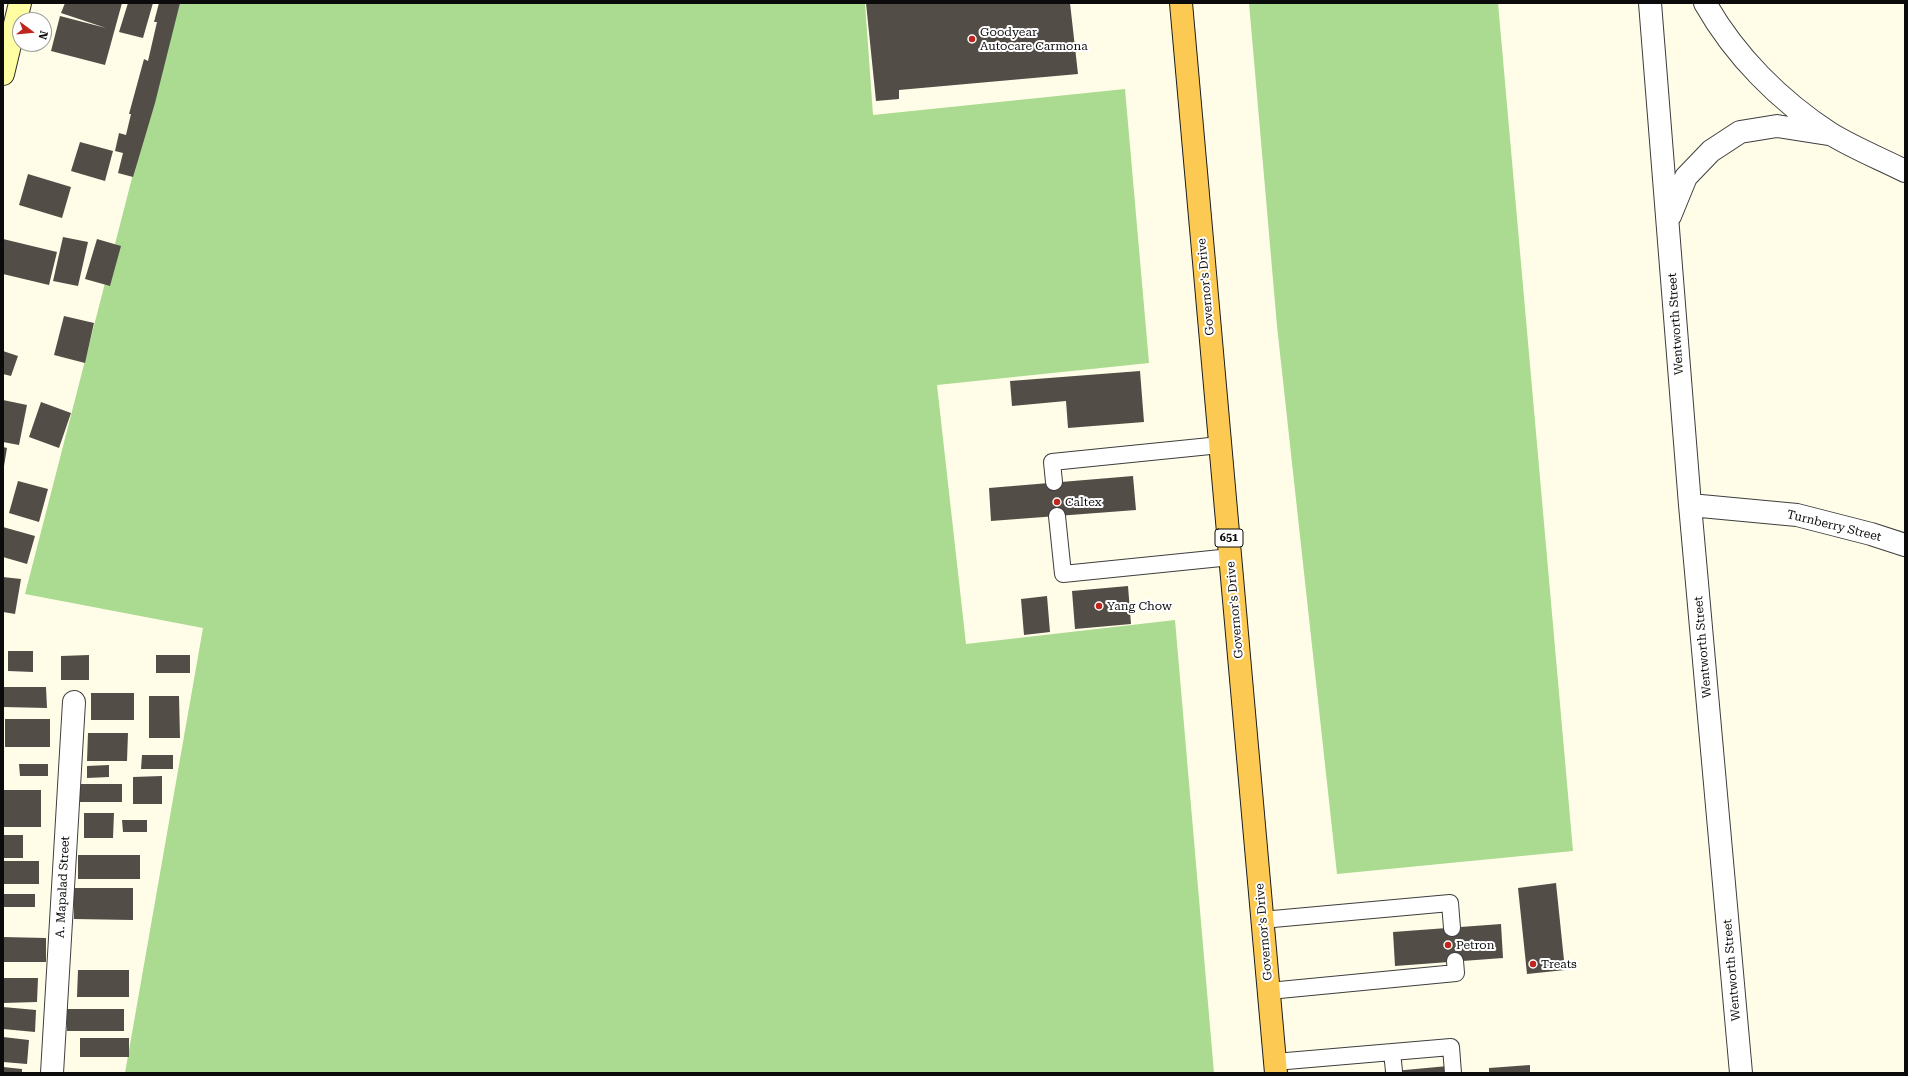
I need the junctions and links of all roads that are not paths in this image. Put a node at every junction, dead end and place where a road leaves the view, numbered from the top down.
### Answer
1 (20, 3) edge
2 (1182, 3) edge
3 (1650, 3) edge
4 (1705, 3) edge
5 (3, 74) edge
6 (1832, 134) junction
7 (1905, 171) edge
8 (1668, 220) junction
9 (1220, 445) junction
10 (1054, 482) dead end
11 (1690, 505) junction
12 (1057, 516) dead end
13 (1905, 545) edge
14 (1230, 557) junction
15 (74, 702) dead end
16 (1262, 920) junction
17 (1452, 928) dead end
18 (1455, 961) dead end
19 (1269, 991) junction
20 (1392, 1052) junction
21 (1275, 1068) edge
22 (1394, 1071) dead end
23 (52, 1073) edge
24 (1453, 1073) edge
25 (1741, 1073) edge

1 - 5 main road
2 - 9 highway, Governor's Drive / 651
3 - 8 street, Wentworth Street
4 - 6 street
6 - 7 street
6 - 8 street, Wentworth Street
8 - 11 street, Wentworth Street
9 - 10 lane
9 - 14 highway, Governor's Drive / 651
11 - 13 street, Turnberry Street
11 - 25 street, Wentworth Street
12 - 14 lane
14 - 16 highway, Governor's Drive / 651
15 - 23 street, A. Mapalad Street
16 - 17 lane
16 - 19 highway, Governor's Drive / 651
18 - 19 lane
19 - 21 highway, Governor's Drive / 651
20 - 21 lane
20 - 22 lane
20 - 24 lane

